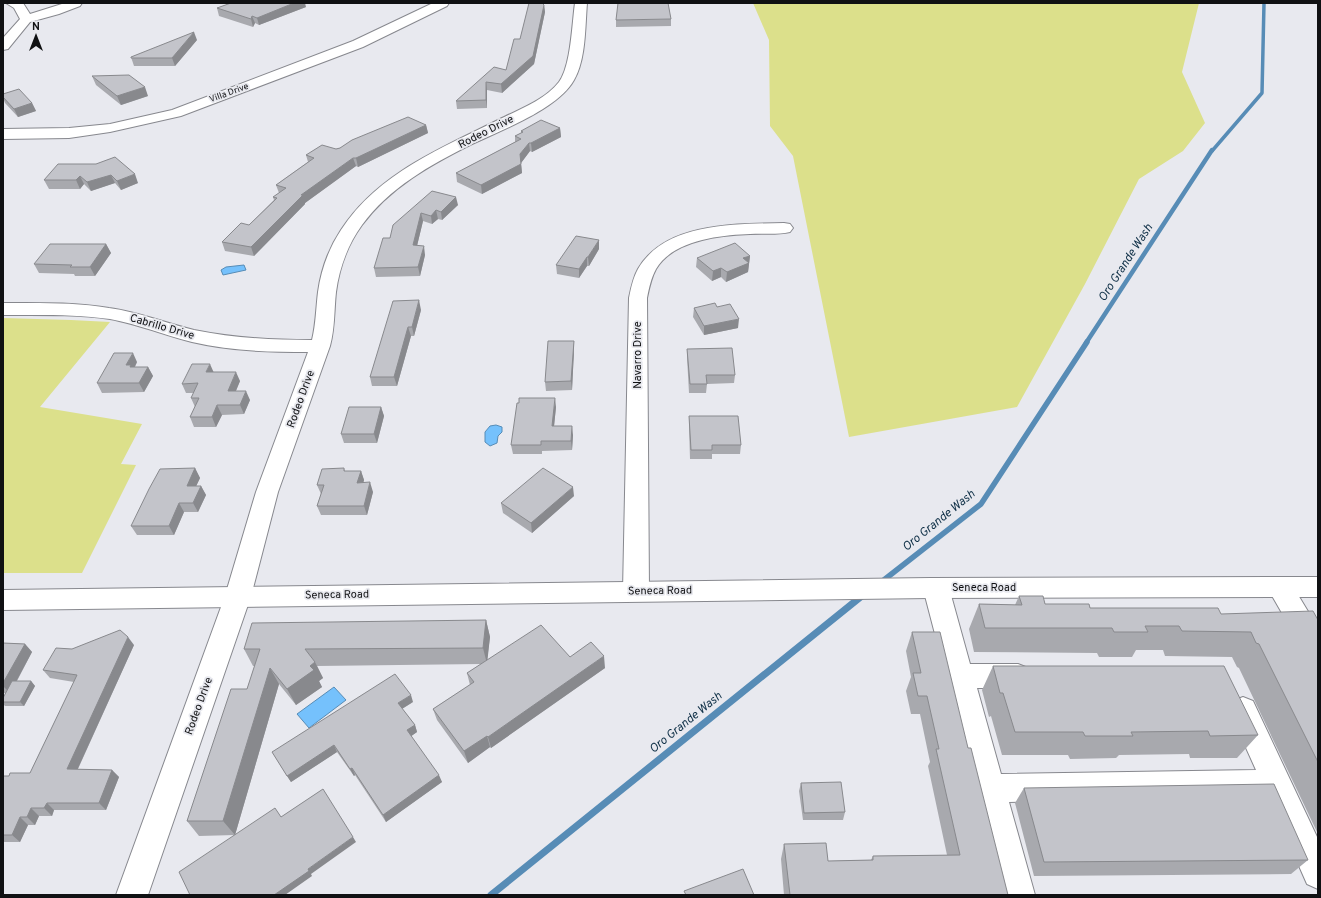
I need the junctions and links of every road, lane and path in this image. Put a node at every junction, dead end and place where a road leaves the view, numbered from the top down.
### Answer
1 (12, 3) edge
2 (76, 3) edge
3 (443, 3) edge
4 (581, 3) edge
5 (26, 19) junction
6 (3, 46) edge
7 (3, 134) edge
8 (784, 228) dead end
9 (3, 309) edge
10 (320, 346) junction
11 (1280, 587) junction
12 (1318, 587) edge
13 (933, 588) junction
14 (636, 592) junction
15 (238, 596) junction
16 (3, 600) edge
17 (1318, 652) edge
18 (960, 676) junction
19 (1046, 676) edge
20 (1234, 691) edge
21 (1277, 784) junction
22 (990, 788) junction
23 (1318, 873) edge
24 (132, 895) edge
25 (1019, 895) edge

1 - 5 street
2 - 5 street
3 - 7 street, Villa Drive
4 - 10 street, Rodeo Drive
5 - 6 street
8 - 14 street, Navarro Drive
9 - 10 street, Cabrillo Drive
10 - 15 street, Rodeo Drive
11 - 12 street, Seneca Road
11 - 13 street, Seneca Road
11 - 17 street
13 - 14 street, Seneca Road
13 - 18 street
14 - 15 street, Seneca Road
15 - 16 street, Seneca Road
15 - 24 street, Rodeo Drive
18 - 19 street
18 - 22 street
20 - 21 street
21 - 22 street
21 - 23 street
22 - 25 street

